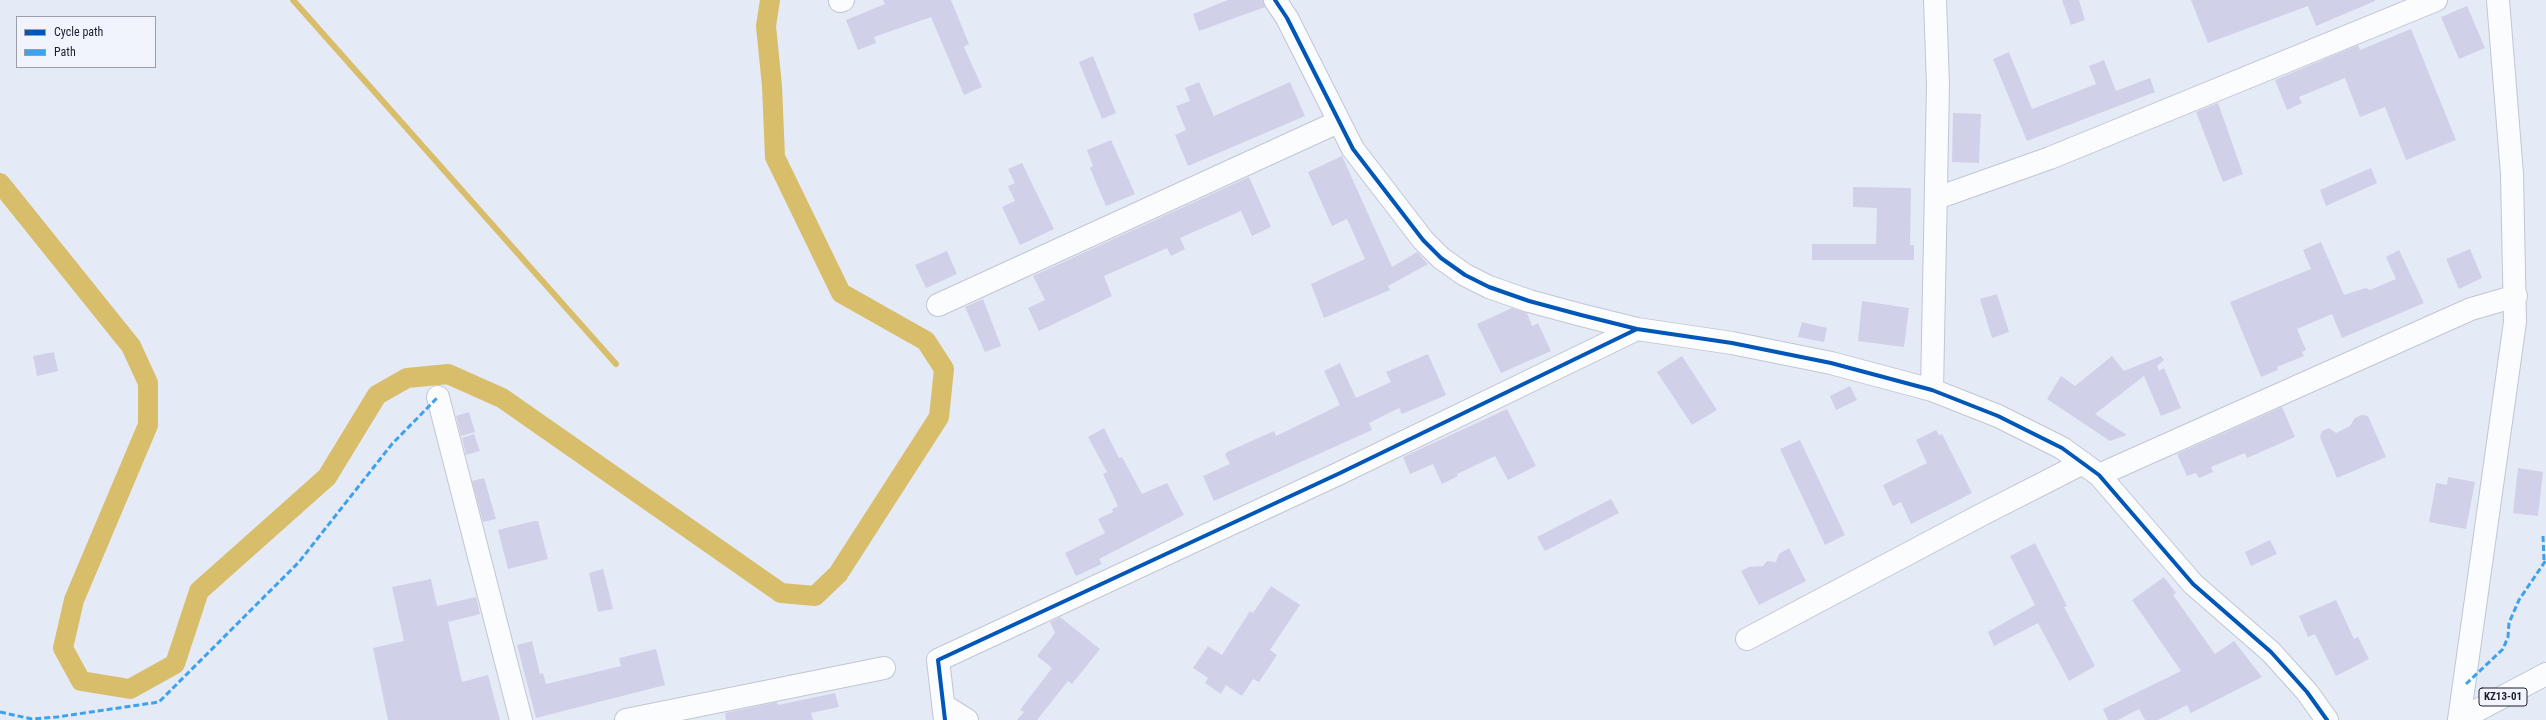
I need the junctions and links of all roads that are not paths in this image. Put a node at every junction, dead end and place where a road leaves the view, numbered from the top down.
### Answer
1 (1275, 0) edge
2 (1935, 0) edge
3 (2436, 0) edge
4 (2498, 0) edge
5 (1338, 122) junction
6 (1937, 198) junction
7 (2516, 296) junction
8 (938, 305) dead end
9 (1637, 329) junction
10 (1932, 390) junction
11 (438, 397) dead end
12 (2091, 469) junction
13 (1747, 639) dead end
14 (884, 668) dead end
15 (2546, 674) edge
16 (944, 712) edge
17 (521, 720) edge
18 (626, 720) edge
19 (967, 720) edge
20 (2327, 720) edge
21 (2459, 720) edge

1 - 5 main road
2 - 6 main road
3 - 6 main road
4 - 7 main road
5 - 8 main road
5 - 9 main road
6 - 10 main road
7 - 12 main road
7 - 21 main road
9 - 10 main road
9 - 16 main road
10 - 12 main road
11 - 17 main road
12 - 13 main road
12 - 20 main road
14 - 18 main road
15 - 21 main road, KZ13-01
16 - 19 main road

